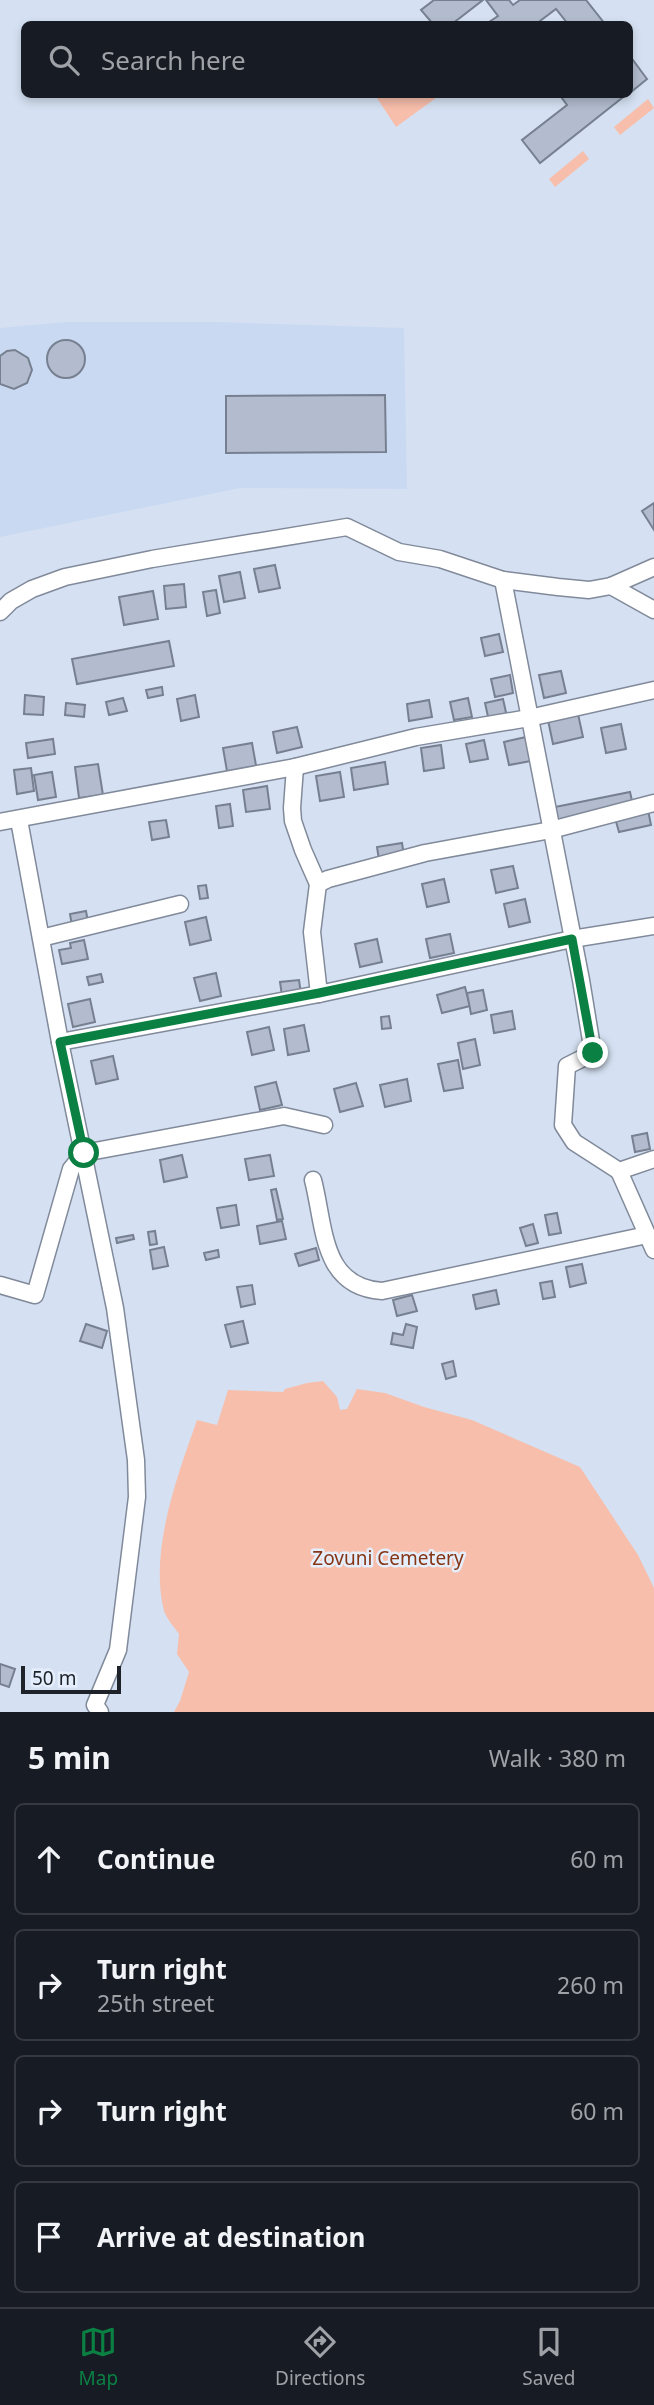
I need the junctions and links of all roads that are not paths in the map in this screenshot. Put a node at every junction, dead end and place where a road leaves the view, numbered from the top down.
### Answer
1 (654, 567) edge
2 (503, 580) junction
3 (611, 586) junction
4 (654, 610) edge
5 (0, 612) edge
6 (654, 690) edge
7 (530, 718) junction
8 (295, 767) junction
9 (654, 803) edge
10 (19, 820) junction
11 (0, 822) edge
12 (551, 830) junction
13 (318, 884) junction
14 (180, 904) dead end
15 (654, 926) edge
16 (41, 938) junction
17 (572, 939) junction
18 (319, 993) junction
19 (60, 1042) junction
20 (324, 1125) dead end
21 (84, 1153) junction
22 (654, 1159) edge
23 (619, 1171) junction
24 (313, 1180) dead end
25 (647, 1235) junction
26 (654, 1250) edge
27 (0, 1285) edge
28 (100, 1712) edge

1 - 3 street
2 - 3 street
2 - 5 street
2 - 7 street
3 - 4 street
6 - 7 street
7 - 8 street
7 - 12 street
8 - 10 street
8 - 13 street
9 - 12 street
10 - 11 street
10 - 16 street
12 - 13 street
12 - 17 street
13 - 18 street
14 - 16 street
15 - 17 street
16 - 19 street
17 - 18 street
17 - 23 street
18 - 19 street
19 - 21 street
20 - 21 street
21 - 27 street
21 - 28 street
22 - 23 street
23 - 25 street
24 - 25 street
25 - 26 street

